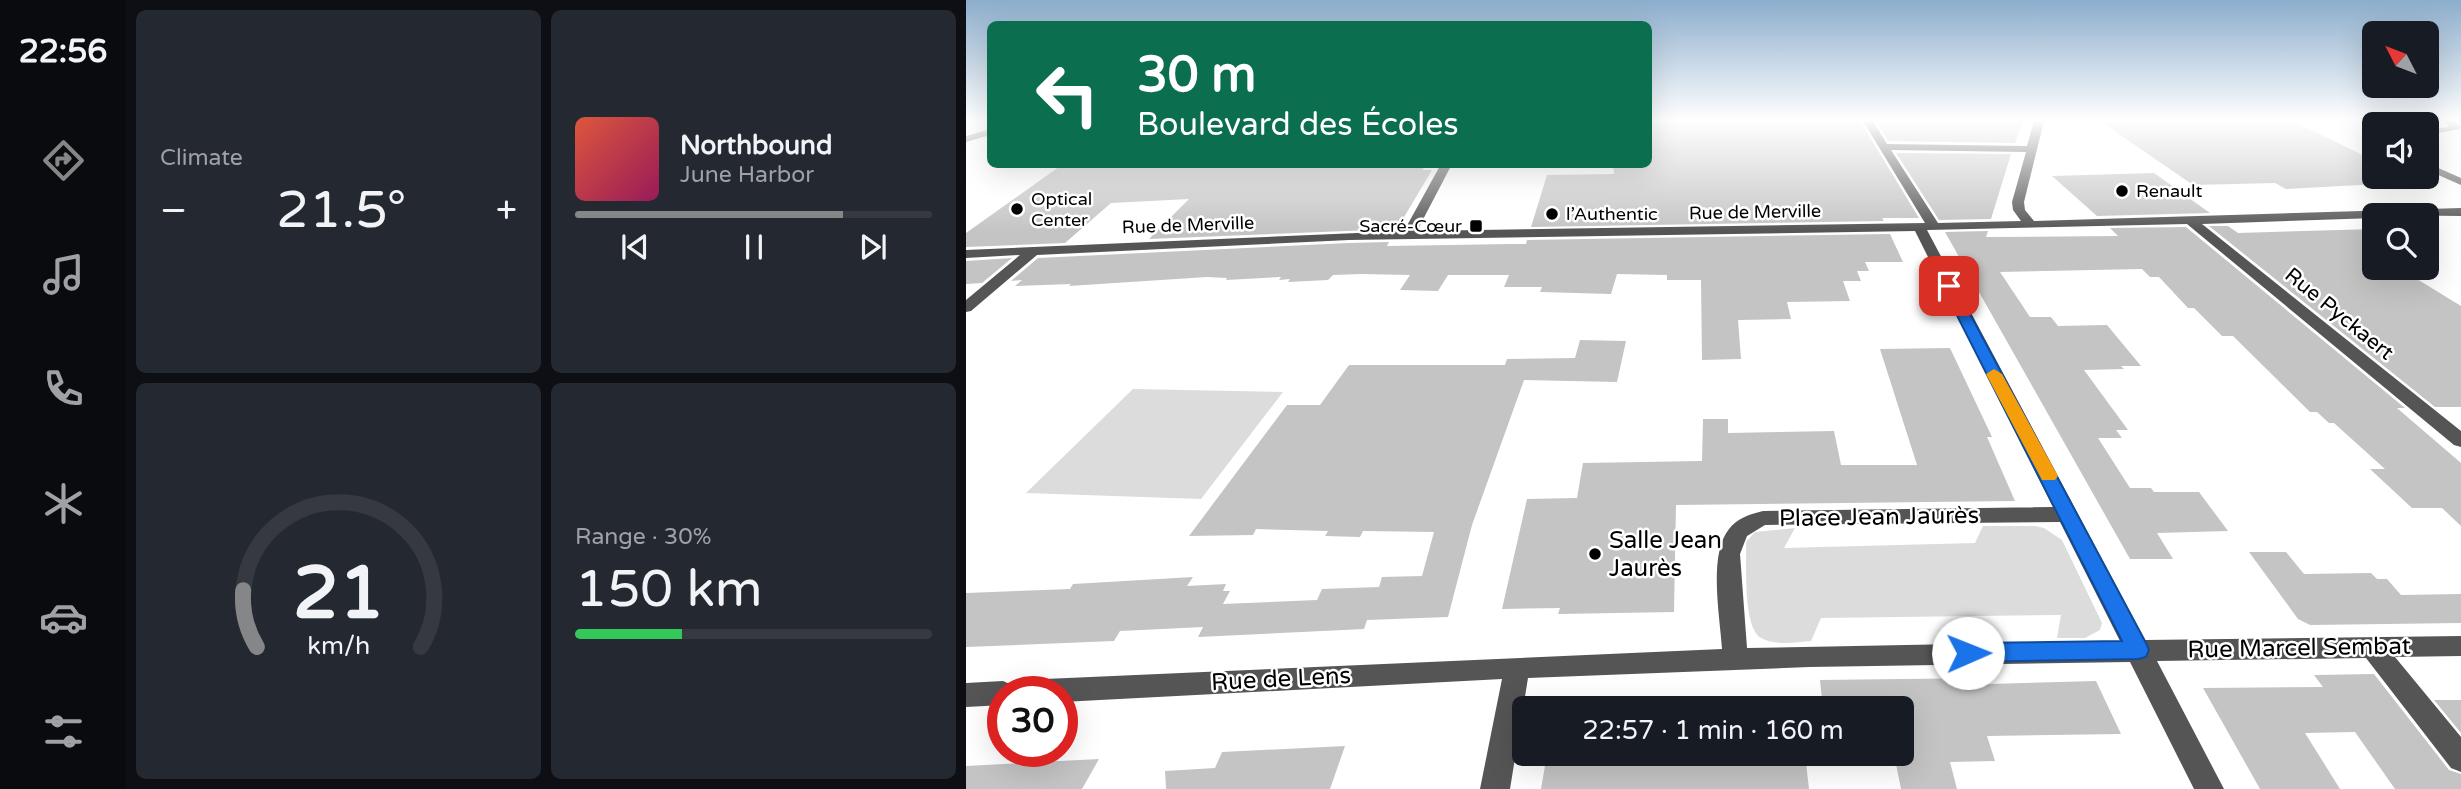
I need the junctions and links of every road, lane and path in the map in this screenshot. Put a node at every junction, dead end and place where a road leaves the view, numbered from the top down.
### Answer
1 (1891, 158) edge
2 (2029, 158) edge
3 (1445, 168) edge
4 (2439, 172) edge
5 (2461, 182) edge
6 (2461, 212) edge
7 (2191, 221) junction
8 (2030, 225) junction
9 (1927, 227) junction
10 (1408, 235) junction
11 (1036, 249) junction
12 (966, 254) edge
13 (966, 308) edge
14 (2461, 441) edge
15 (2069, 514) junction
16 (2461, 646) edge
17 (2372, 647) junction
18 (2138, 650) junction
19 (1735, 659) junction
20 (1517, 667) junction
21 (1078, 689) edge
22 (987, 694) edge
23 (966, 695) edge
24 (2461, 759) edge
25 (1495, 789) edge
26 (2209, 789) edge

1 - 9 street
2 - 8 street
3 - 10 street
4 - 5 street
6 - 7 street, Rue de Merville
7 - 8 street, Rue de Merville
7 - 14 street, Rue Pyckaert
8 - 9 street, Rue de Merville
9 - 10 street, Rue de Merville
9 - 15 street
10 - 11 street, Rue de Merville
11 - 12 street, Rue de Merville
11 - 13 street
15 - 18 street
15 - 19 street, Place Jean Jaurès
16 - 17 street, Rue Marcel Sembat
17 - 18 street, Rue Marcel Sembat
17 - 24 street
18 - 19 street
18 - 26 street
19 - 20 street
20 - 21 street, Rue de Lens
20 - 25 street
22 - 23 street

